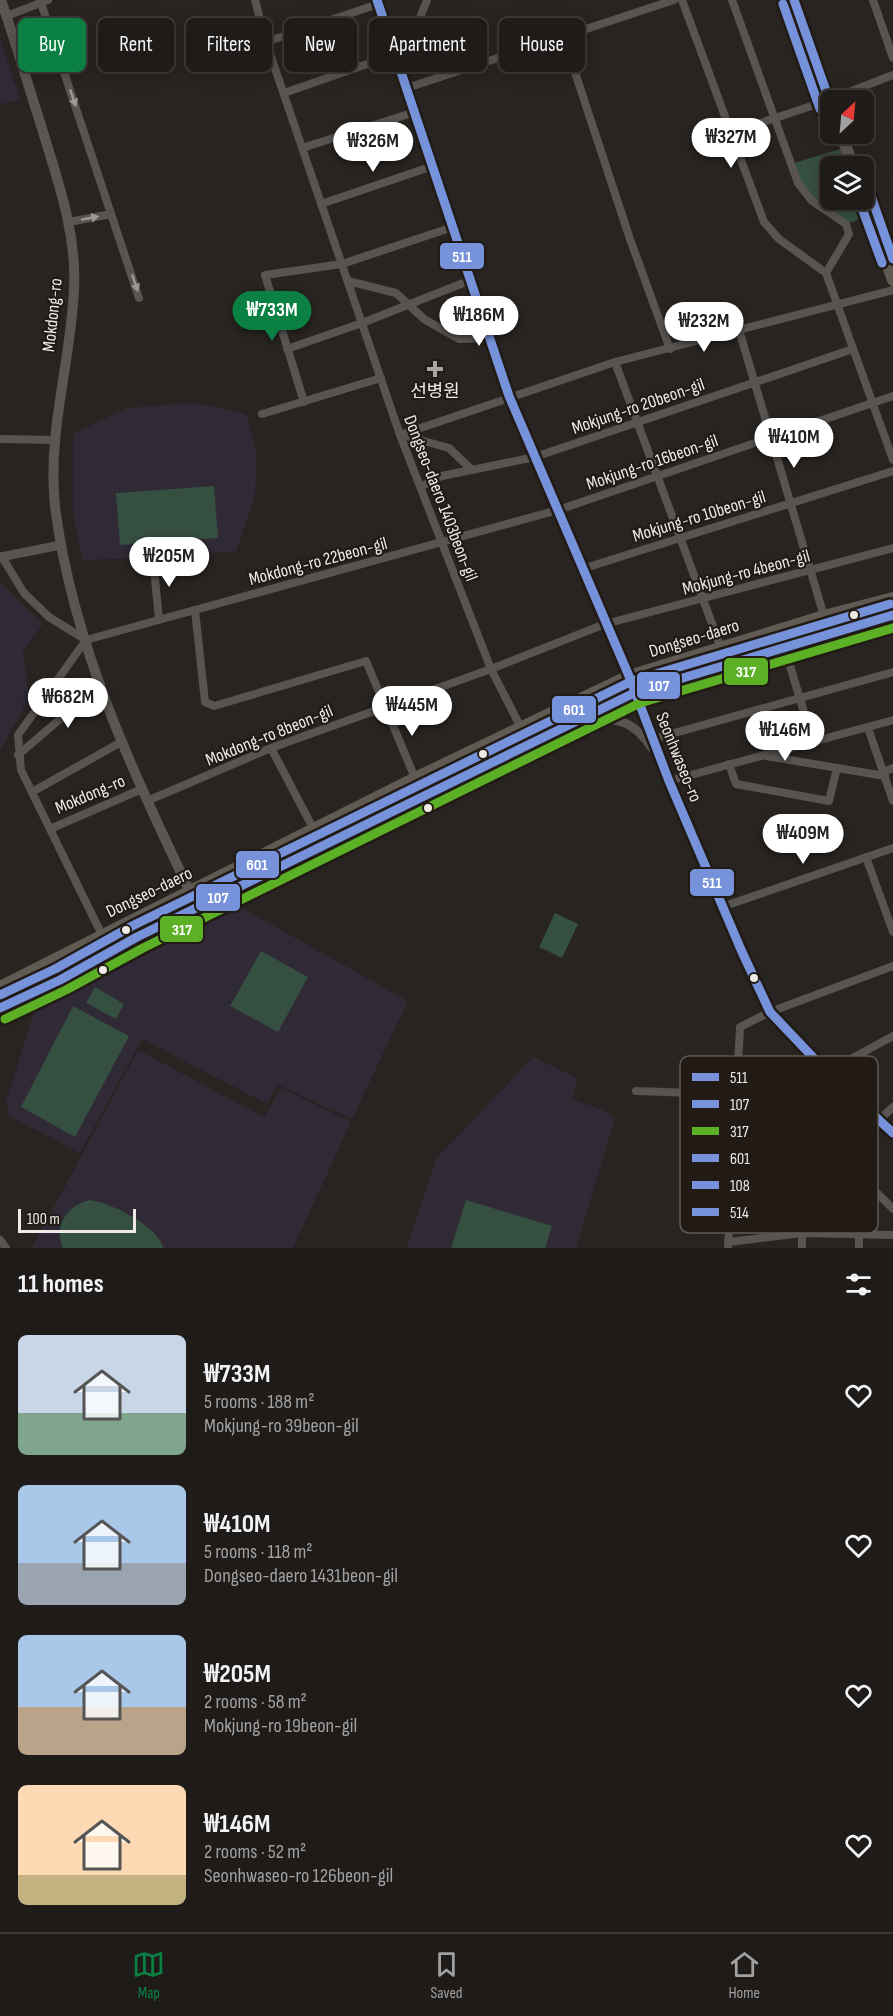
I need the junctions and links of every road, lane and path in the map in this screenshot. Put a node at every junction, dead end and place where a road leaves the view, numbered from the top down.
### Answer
1 (1, 0) edge
2 (255, 0) edge
3 (427, 0) edge
4 (674, 0) edge
5 (682, 0) edge
6 (732, 0) edge
7 (794, 0) edge
8 (802, 0) edge
9 (873, 0) edge
10 (44, 1) edge
11 (378, 2) edge
12 (7, 16) junction
13 (260, 18) edge
14 (384, 18) edge
15 (420, 18) edge
16 (585, 29) edge
17 (272, 40) edge
18 (499, 57) edge
19 (893, 58) edge
20 (272, 59) edge
21 (369, 63) edge
22 (401, 72) edge
23 (575, 72) edge
24 (893, 75) edge
25 (407, 87) junction
26 (829, 90) edge
27 (830, 90) edge
28 (858, 90) edge
29 (284, 93) junction
30 (820, 105) edge
31 (415, 112) junction
32 (774, 118) junction
33 (731, 133) junction
34 (302, 148) junction
35 (433, 166) junction
36 (321, 204) junction
37 (874, 205) edge
38 (868, 210) edge
39 (111, 214) junction
40 (69, 222) junction
41 (453, 227) junction
42 (893, 259) edge
43 (342, 264) junction
44 (826, 273) junction
45 (471, 280) junction
46 (893, 280) edge
47 (348, 281) junction
48 (893, 290) edge
49 (140, 298) dead end
50 (409, 304) junction
51 (837, 304) junction
52 (362, 323) junction
53 (740, 330) junction
54 (490, 338) junction
55 (287, 349) junction
56 (670, 349) junction
57 (853, 349) junction
58 (615, 362) junction
59 (381, 378) junction
60 (755, 382) junction
61 (509, 396) junction
62 (893, 396) edge
63 (304, 402) junction
64 (873, 403) junction
65 (262, 414) dead end
66 (637, 422) junction
67 (400, 435) junction
68 (771, 437) junction
69 (0, 439) edge
70 (53, 440) junction
71 (535, 457) junction
72 (893, 460) edge
73 (472, 470) junction
74 (893, 471) edge
75 (657, 476) junction
76 (420, 487) junction
77 (790, 503) junction
78 (558, 510) junction
79 (680, 538) junction
80 (442, 543) junction
81 (60, 545) junction
82 (893, 548) edge
83 (1, 557) edge
84 (153, 558) dead end
85 (582, 568) junction
86 (810, 570) junction
87 (893, 598) edge
88 (703, 599) junction
89 (195, 610) junction
90 (893, 615) edge
91 (824, 616) junction
92 (159, 620) junction
93 (605, 624) junction
94 (86, 640) junction
95 (784, 646) junction
96 (721, 648) junction
97 (491, 669) junction
98 (893, 672) edge
99 (629, 676) junction
100 (101, 684) junction
101 (636, 692) junction
102 (800, 699) junction
103 (385, 706) junction
104 (586, 716) junction
105 (893, 720) edge
106 (868, 728) junction
107 (521, 729) junction
108 (653, 739) junction
109 (123, 741) junction
110 (813, 742) junction
111 (271, 748) junction
112 (18, 755) junction
113 (761, 755) junction
114 (661, 760) junction
115 (729, 764) junction
116 (837, 768) junction
117 (893, 768) edge
118 (884, 774) junction
119 (415, 778) junction
120 (669, 780) junction
121 (142, 789) junction
122 (32, 792) junction
123 (147, 801) junction
124 (893, 801) edge
125 (50, 829) junction
126 (314, 830) junction
127 (893, 848) edge
128 (866, 857) junction
129 (190, 892) junction
130 (722, 907) junction
131 (198, 908) junction
132 (889, 910) edge
133 (893, 932) edge
134 (102, 935) junction
135 (893, 966) edge
136 (0, 987) edge
137 (0, 1008) edge
138 (770, 1012) junction
139 (893, 1036) edge
140 (738, 1056) edge
141 (812, 1056) edge
142 (856, 1056) edge
143 (636, 1091) dead end
144 (680, 1093) edge
145 (893, 1107) edge
146 (879, 1121) joint
147 (893, 1133) edge
148 (878, 1194) edge
149 (893, 1209) edge
150 (802, 1233) junction
151 (860, 1234) junction
152 (893, 1235) edge
153 (0, 1240) edge
154 (729, 1245) edge
155 (6, 1248) edge
156 (802, 1248) edge
157 (859, 1248) edge

1 - 12 main road, Mokdong-ro
2 - 13 street, Dongseo-daero 1403beon-gil
3 - 15 street
4 - 16 street
5 - 33 street
6 - 32 street
7 - 26 main road
8 - 27 main road
9 - 19 street
10 - 12 street
10 -> 39 street
11 - 14 street, Seonhwaseo-ro
11 - 17 street
12 - 40 main road, Mokdong-ro
18 - 25 street
20 - 29 street, Dongseo-daero 1403beon-gil
21 - 29 street
22 - 25 street, Seonhwaseo-ro
23 - 56 street
24 - 28 street
25 - 31 street, Seonhwaseo-ro
29 - 34 street, Dongseo-daero 1403beon-gil
30 - 32 street
31 - 34 street
31 - 35 street, Seonhwaseo-ro
32 - 33 street
32 - 44 street
33 - 44 street
34 - 36 street, Dongseo-daero 1403beon-gil
35 - 36 street
35 - 41 street, Seonhwaseo-ro
36 - 43 street, Dongseo-daero 1403beon-gil
37 - 42 main road
38 - 46 main road
40 -> 39 street
39 -> 49 street
40 - 70 main road, Mokdong-ro
41 - 43 street
41 - 45 street, Seonhwaseo-ro
43 - 47 street, Dongseo-daero 1403beon-gil
43 - 55 street
44 - 51 street
45 - 50 street
45 - 54 street, Seonhwaseo-ro
47 - 50 street
47 - 52 street, Dongseo-daero 1403beon-gil
48 - 51 street
50 - 52 street
50 - 54 street
51 - 53 street
51 - 57 street
52 - 55 street
52 - 59 street, Dongseo-daero 1403beon-gil
53 - 56 street
53 - 60 street
54 - 61 street, Seonhwaseo-ro
55 - 63 street
56 - 58 street
57 - 60 street, Mokjung-ro 20beon-gil
57 - 64 street
58 - 61 street
58 - 66 street
59 - 63 street
59 - 67 street, Dongseo-daero 1403beon-gil
60 - 66 street, Mokjung-ro 20beon-gil
60 - 68 street
61 - 67 street
61 - 71 street, Seonhwaseo-ro
62 - 64 street, Mokjung-ro 16beon-gil
63 - 65 street
64 - 68 street, Mokjung-ro 16beon-gil
64 - 72 street
66 - 71 street, Mokjung-ro 20beon-gil
66 - 75 street
67 - 73 street
67 - 76 street, Dongseo-daero 1403beon-gil
68 - 75 street, Mokjung-ro 16beon-gil
68 - 77 street
69 - 70 street
70 - 81 main road, Mokdong-ro
71 - 73 street, Mokjung-ro 20beon-gil
71 - 78 street, Seonhwaseo-ro
73 - 76 street, Mokjung-ro 20beon-gil
74 - 77 street, Mokjung-ro 10beon-gil
75 - 78 street, Mokjung-ro 16beon-gil
75 - 79 street
76 - 80 street, Dongseo-daero 1403beon-gil
77 - 79 street, Mokjung-ro 10beon-gil
77 - 86 street
78 - 80 street, Mokdong-ro 22beon-gil
78 - 85 street, Seonhwaseo-ro
79 - 85 street, Mokjung-ro 10beon-gil
79 - 88 street
80 - 89 street, Mokdong-ro 22beon-gil
80 - 97 street, Dongseo-daero 1403beon-gil
81 - 83 street
81 - 94 main road, Mokdong-ro
82 - 86 street, Mokjung-ro 4beon-gil
83 - 94 street
84 - 92 street
85 - 93 street, Seonhwaseo-ro
86 - 88 street, Mokjung-ro 4beon-gil
86 - 91 street
87 - 91 main road, Dongseo-daero
88 - 93 street, Mokjung-ro 4beon-gil
88 - 96 street
89 - 92 street, Mokdong-ro 22beon-gil
89 - 103 street
90 - 95 main road, Dongseo-daero
91 - 96 main road, Dongseo-daero
92 - 94 street, Mokdong-ro 22beon-gil
93 - 97 street, Mokdong-ro 8beon-gil
93 - 99 street, Seonhwaseo-ro
94 - 100 main road, Mokdong-ro
94 - 112 street
95 - 101 main road, Dongseo-daero
95 - 102 street
96 - 99 main road, Dongseo-daero
97 - 103 street, Mokdong-ro 8beon-gil
97 - 107 street, Dongseo-daero 1403beon-gil
98 - 102 street
99 - 101 street, Seonhwaseo-ro
99 - 107 main road, Dongseo-daero
100 - 109 main road, Mokdong-ro
100 - 112 street
101 - 104 main road, Dongseo-daero
101 - 108 street, Seonhwaseo-ro
102 - 108 street
102 - 110 street
103 - 111 street, Mokdong-ro 8beon-gil
103 - 119 street
104 - 114 street
104 - 131 main road, Dongseo-daero
105 - 106 street
106 - 110 street
106 - 118 street
107 - 119 main road, Dongseo-daero
108 - 114 street, Seonhwaseo-ro
109 - 121 main road, Mokdong-ro
109 - 122 street, Mokdong-ro
110 - 113 street
111 - 123 street, Mokdong-ro 8beon-gil
111 - 126 street
112 - 122 street
113 - 115 street
113 - 116 street
114 - 120 street, Seonhwaseo-ro
115 - 116 street
115 - 120 street
116 - 118 street
117 - 118 street
118 - 124 street
119 - 126 main road, Dongseo-daero
120 - 130 street, Seonhwaseo-ro
121 - 123 main road, Mokdong-ro
121 - 125 street, Mokdong-ro
122 - 125 street
123 - 129 main road, Mokdong-ro
125 - 134 street
126 - 129 main road, Dongseo-daero
127 - 128 street
128 - 130 street
128 - 132 street
129 - 131 main road, Mokdong-ro
129 - 134 main road, Dongseo-daero
130 - 138 street, Seonhwaseo-ro
131 - 137 main road, Dongseo-daero
132 - 133 street
134 - 136 main road, Dongseo-daero
135 - 138 street
138 - 140 street
138 - 141 street, Seonhwaseo-ro
139 - 142 street
143 - 144 street
145 - 146 street
146 - 147 street, Seonhwaseo-ro
148 - 149 street
150 - 151 street
150 - 154 street
150 - 156 street
151 - 152 street
151 - 157 street
153 - 155 street

